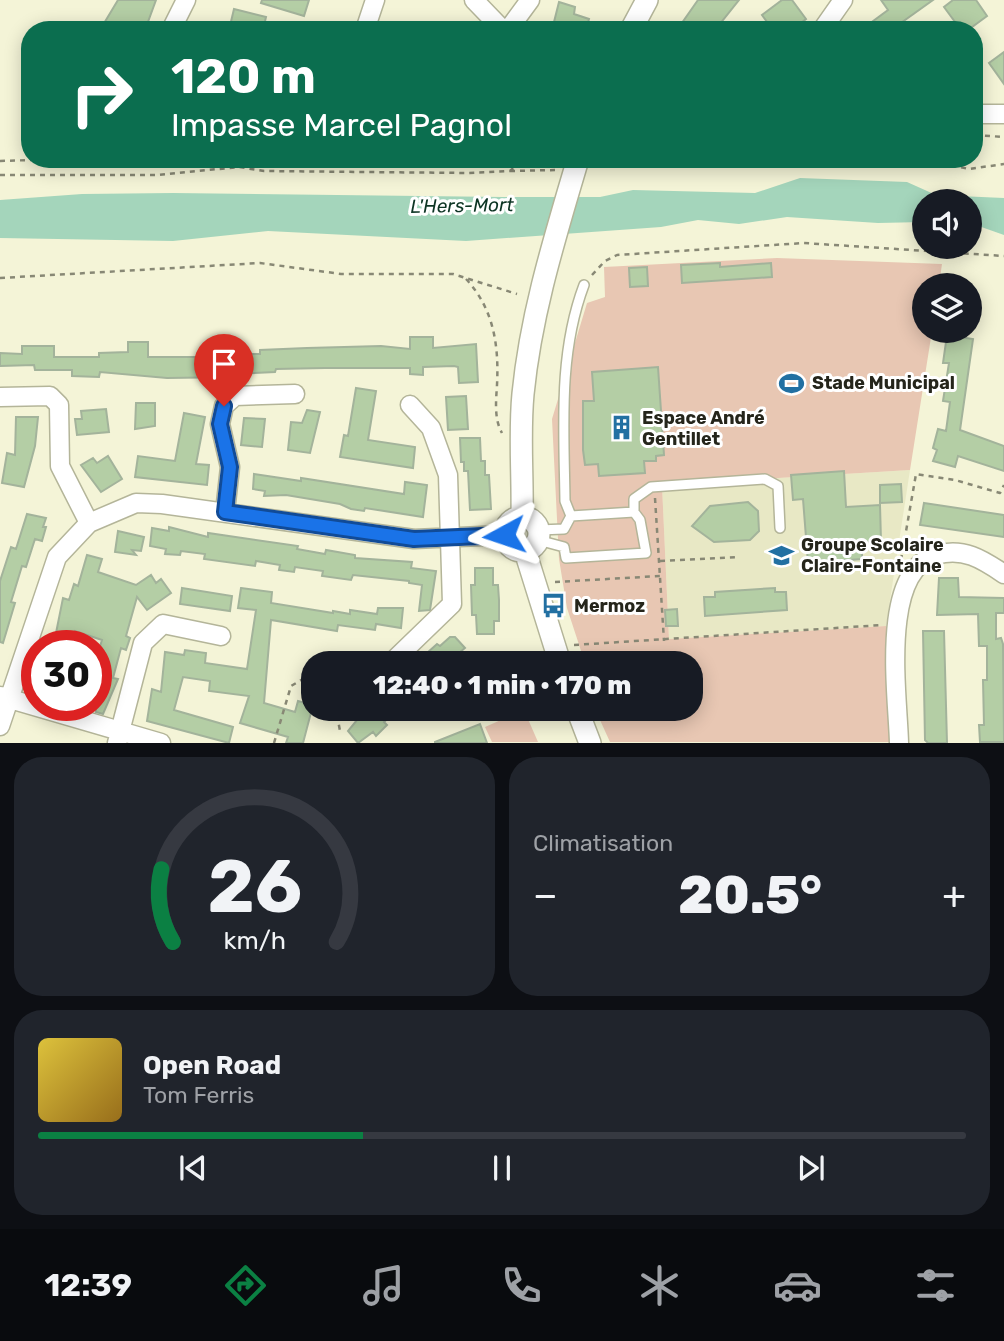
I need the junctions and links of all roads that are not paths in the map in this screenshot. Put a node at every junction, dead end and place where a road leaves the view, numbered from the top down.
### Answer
1 (186, 0) edge
2 (375, 0) edge
3 (474, 0) edge
4 (530, 0) edge
5 (647, 0) edge
6 (843, 0) edge
7 (176, 21) edge
8 (368, 21) edge
9 (496, 21) edge
10 (513, 21) edge
11 (636, 21) edge
12 (828, 21) edge
13 (983, 114) edge
14 (1004, 114) edge
15 (575, 168) edge
16 (584, 285) road end
17 (295, 394) dead end
18 (0, 397) edge
19 (410, 405) dead end
20 (225, 512) junction
21 (634, 512) junction
22 (571, 516) junction
23 (522, 517) junction
24 (89, 523) junction
25 (780, 528) dead end
26 (564, 529) junction
27 (504, 535) junction
28 (450, 538) junction
29 (534, 540) junction
30 (564, 547) junction
31 (1004, 574) edge
32 (221, 636) dead end
33 (403, 651) edge
34 (557, 651) edge
35 (4, 697) edge
36 (582, 721) edge
37 (0, 726) edge
38 (117, 737) edge
39 (161, 743) edge
40 (590, 743) edge
41 (899, 743) edge

1 - 7 street
2 - 8 street
3 - 9 street
4 - 10 street
5 - 11 street
6 - 12 street
13 - 14 street
15 - 23 street
16 - 22 lane
17 - 20 street
18 - 24 street
19 - 28 street
20 - 24 street
20 - 28 street
21 - 22 lane
21 - 25 lane
21 - 30 lane
22 - 26 lane
23 - 27 street
23 - 29 street
24 - 35 street
26 - 29 lane
26 - 30 lane
27 - 28 street
27 - 29 street
28 - 33 street
29 - 30 lane
29 - 34 street
31 - 41 street
32 - 38 street
35 - 37 street
35 - 38 street
36 - 40 street
38 - 39 street

